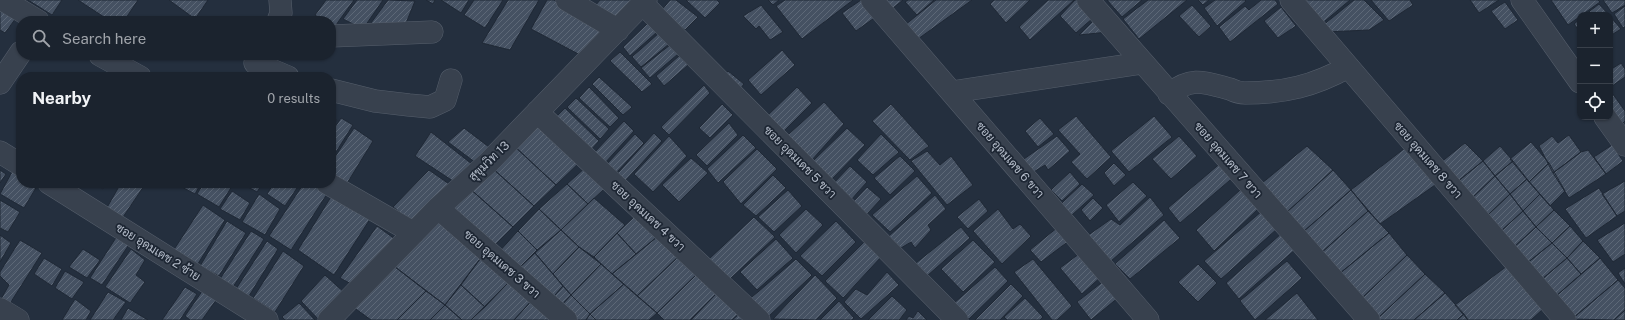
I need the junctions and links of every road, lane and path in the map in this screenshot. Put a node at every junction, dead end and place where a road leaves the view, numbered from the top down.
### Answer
1 (3, 0) edge
2 (280, 0) edge
3 (566, 0) edge
4 (872, 0) edge
5 (1088, 0) edge
6 (1291, 0) edge
7 (1522, 0) edge
8 (645, 2) edge
9 (30, 16) edge
10 (280, 16) edge
11 (618, 30) junction
12 (432, 32) dead end
13 (336, 36) edge
14 (16, 59) edge
15 (109, 60) edge
16 (1142, 63) junction
17 (254, 65) edge
18 (1348, 67) junction
19 (131, 72) edge
20 (274, 72) edge
21 (1577, 78) edge
22 (450, 80) dead end
23 (0, 83) edge
24 (336, 91) edge
25 (952, 92) junction
26 (1169, 94) junction
27 (537, 112) junction
28 (1607, 120) edge
29 (1625, 145) edge
30 (0, 152) edge
31 (16, 163) edge
32 (57, 188) edge
33 (336, 188) edge
34 (438, 208) junction
35 (414, 233) junction
36 (0, 309) edge
37 (342, 316) edge
38 (1556, 317) edge
39 (18, 320) edge
40 (267, 320) edge
41 (566, 320) edge
42 (759, 320) edge
43 (957, 320) edge
44 (1148, 320) edge
45 (1369, 320) edge

1 - 9 street
2 - 10 street
3 - 11 street
4 - 25 street, ซอย อุดมเดช 6 ขวา
5 - 16 street, ซอย อุดมเดช 7 ขวา
6 - 18 street, ซอย อุดมเดช 8 ขวา
7 - 21 street
8 - 11 street, สุขุมวิท 13
8 - 43 street, ซอย อุดมเดช 5 ขวา
11 - 27 street, สุขุมวิท 13
12 - 13 street
14 - 23 street
15 - 19 street
16 - 25 street
16 - 26 street, ซอย อุดมเดช 7 ขวา
17 - 20 street
18 - 26 street
18 - 38 street, ซอย อุดมเดช 8 ขวา
22 - 24 street
25 - 44 street, ซอย อุดมเดช 6 ขวา
26 - 45 street, ซอย อุดมเดช 7 ขวา
27 - 34 street, สุขุมวิท 13
27 - 42 street, ซอย อุดมเดช 4 ขวา
28 - 29 street
30 - 31 street
32 - 40 street, ซอย อุดมเดช 2 ซ้าย
33 - 35 street
34 - 35 street, สุขุมวิท 13
34 - 41 street, ซอย อุดมเดช 3 ขวา
35 - 37 street, สุขุมวิท 13
36 - 39 street

